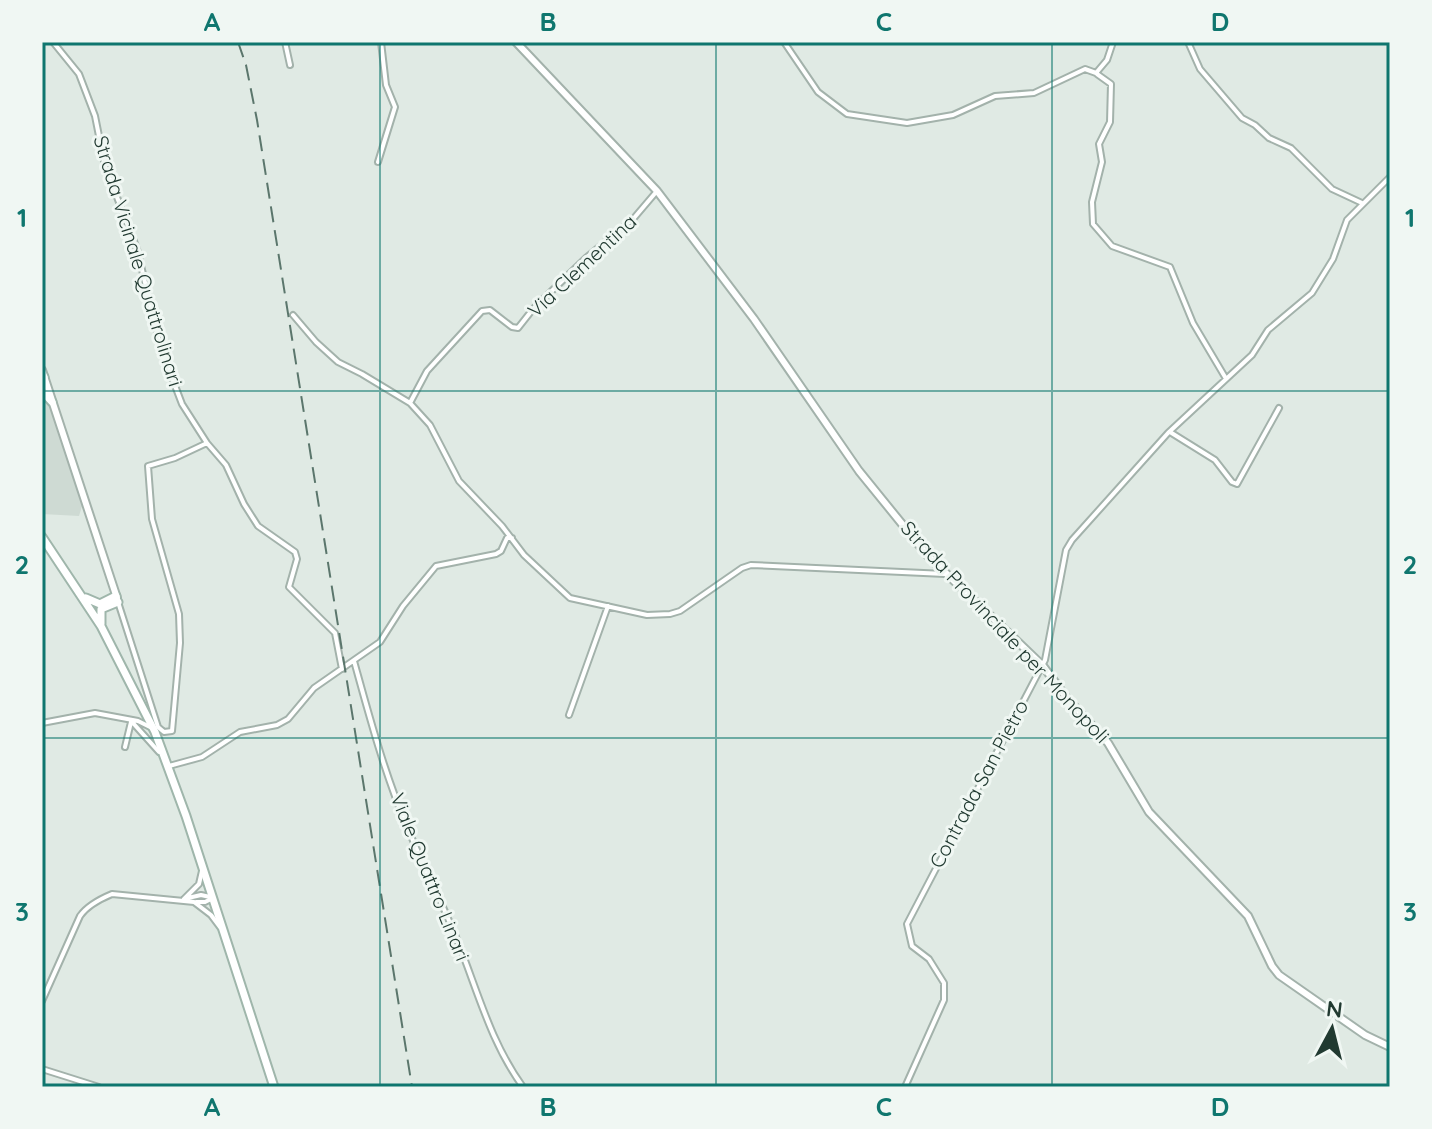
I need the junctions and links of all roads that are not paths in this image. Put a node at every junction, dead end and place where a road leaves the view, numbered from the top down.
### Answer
1 (53, 42) edge
2 (285, 42) edge
3 (381, 42) edge
4 (516, 42) edge
5 (784, 42) edge
6 (1113, 42) edge
7 (1188, 42) edge
8 (290, 65) dead end
9 (1096, 73) junction
10 (378, 162) dead end
11 (1390, 177) edge
12 (657, 191) junction
13 (1362, 203) junction
14 (293, 315) dead end
15 (43, 375) edge
16 (1225, 377) junction
17 (42, 391) edge
18 (52, 402) junction
19 (410, 403) junction
20 (1279, 408) dead end
21 (1170, 431) junction
22 (207, 443) junction
23 (42, 537) edge
24 (512, 538) junction
25 (42, 547) edge
26 (61, 563) junction
27 (945, 574) junction
28 (81, 594) junction
29 (117, 599) junction
30 (608, 606) junction
31 (101, 626) junction
32 (354, 661) junction
33 (1043, 666) junction
34 (342, 669) junction
35 (140, 703) junction
36 (569, 715) dead end
37 (131, 722) junction
38 (42, 723) edge
39 (153, 728) junction
40 (144, 732) junction
41 (125, 747) dead end
42 (167, 763) junction
43 (202, 865) junction
44 (213, 898) junction
45 (184, 899) junction
46 (194, 902) junction
47 (223, 932) junction
48 (42, 1001) edge
49 (1390, 1047) edge
50 (42, 1069) edge
51 (99, 1087) edge
52 (274, 1087) edge
53 (523, 1087) edge
54 (905, 1087) edge

1 - 22 street, Strada Vicinale Quattrolinari
2 - 8 street
3 - 10 street
4 - 12 street, Strada Provinciale per Monopoli
5 - 9 street
6 - 9 street
7 - 13 street
9 - 16 street
11 - 13 street, Contrada San Pietro
12 - 19 street, Via Clementina
12 - 27 street, Strada Provinciale per Monopoli
13 - 16 street, Contrada San Pietro
14 - 19 street
15 - 18 street
16 - 21 street, Contrada San Pietro
17 - 18 main road
18 - 29 street
19 - 24 street
20 - 21 street
21 - 33 street, Contrada San Pietro
22 - 29 street
22 - 34 street, Strada Vicinale Quattrolinari
23 - 26 main road
24 - 30 street
24 - 32 street
25 - 26 main road
26 - 28 main road
27 - 30 street
27 - 33 street, Strada Provinciale per Monopoli
28 - 29 main road
28 - 31 main road
29 - 31 main road
30 - 36 street
31 - 35 main road
32 - 34 street
32 - 53 street, Viale Quattro Linari
33 - 49 street, Strada Provinciale per Monopoli
33 - 54 street, Contrada San Pietro
34 - 42 street
35 - 37 street
35 - 39 main road
37 - 38 street
37 - 39 street
37 - 40 street
37 - 41 street
39 - 40 street
39 - 42 main road
40 - 42 street
42 - 43 main road
43 - 44 main road
43 - 45 street
44 - 45 street
44 - 46 street
44 - 47 main road
45 - 46 street
45 - 48 street
46 - 47 street
47 - 52 main road
50 - 51 street

